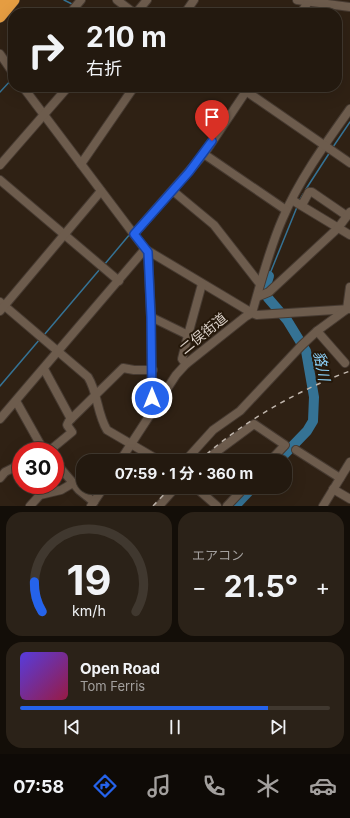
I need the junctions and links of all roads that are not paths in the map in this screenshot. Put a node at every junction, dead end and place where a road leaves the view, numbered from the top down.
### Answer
1 (3, 0) edge
2 (14, 0) edge
3 (81, 0) edge
4 (117, 0) edge
5 (147, 0) edge
6 (297, 0) edge
7 (308, 2) junction
8 (0, 4) edge
9 (348, 5) edge
10 (74, 8) edge
11 (128, 8) edge
12 (140, 8) edge
13 (304, 8) edge
14 (0, 17) edge
15 (0, 54) edge
16 (8, 66) edge
17 (27, 92) edge
18 (63, 92) edge
19 (131, 92) edge
20 (243, 92) edge
21 (251, 92) edge
22 (350, 109) edge
23 (43, 114) junction
24 (329, 149) junction
25 (204, 154) junction
26 (350, 163) edge
27 (81, 164) junction
28 (0, 165) edge
29 (0, 180) edge
30 (101, 191) junction
31 (173, 191) junction
32 (297, 203) junction
33 (286, 210) junction
34 (348, 214) edge
35 (338, 228) junction
36 (132, 232) junction
37 (350, 234) edge
38 (65, 236) junction
39 (146, 250) junction
40 (119, 281) junction
41 (202, 284) junction
42 (260, 284) junction
43 (350, 286) edge
44 (262, 294) junction
45 (2, 306) edge
46 (348, 309) edge
47 (252, 313) junction
48 (151, 317) junction
49 (317, 331) junction
50 (188, 335) junction
51 (58, 352) junction
52 (345, 363) dead end
53 (186, 364) junction
54 (44, 369) junction
55 (153, 370) junction
56 (96, 395) junction
57 (16, 401) junction
58 (157, 403) junction
59 (71, 419) junction
60 (0, 420) edge
61 (39, 442) edge
62 (60, 442) edge
63 (130, 444) junction
64 (296, 450) dead end
65 (124, 454) edge
66 (148, 454) edge
67 (191, 454) edge
68 (213, 454) edge
69 (277, 454) edge
70 (350, 462) edge
71 (12, 468) edge
72 (64, 472) edge
73 (0, 478) edge
74 (340, 478) junction
75 (73, 483) junction
76 (333, 489) junction
77 (99, 494) edge
78 (170, 494) edge
79 (203, 494) edge
80 (238, 494) edge
81 (350, 499) edge
82 (93, 504) edge
83 (30, 506) edge
84 (159, 506) edge
85 (217, 506) edge
86 (227, 506) edge
87 (323, 506) edge

1 - 8 highway
2 - 14 highway
3 - 10 street
4 - 11 street
5 - 12 street
6 - 7 street
7 - 9 street
7 - 13 street
15 - 16 street
17 - 23 street
18 - 23 street
19 - 27 street
20 - 25 street
21 - 24 street
22 - 24 street
23 - 27 street
23 - 28 street
24 - 26 street
24 - 32 street
25 - 31 street
25 - 33 street
27 - 30 street
29 - 38 street
30 - 36 street
30 - 38 street
31 - 36 street
31 - 42 street
32 - 33 street
32 - 34 street
32 - 35 street
33 - 42 street
34 - 35 street
35 - 37 street
35 - 44 street
36 - 39 street
38 - 40 street
38 - 45 street
39 - 40 street
39 - 41 street
39 - 48 street
40 - 51 street
41 - 47 street
41 - 50 street
42 - 44 street
43 - 46 street
44 - 47 street
45 - 51 street
46 - 47 street
46 - 49 street
47 - 53 street, 二俣街道
48 - 50 street
48 - 55 street
49 - 52 street
49 - 67 street
50 - 53 street
51 - 54 street
51 - 56 street
53 - 58 street, 二俣街道
54 - 57 street
54 - 59 street
55 - 56 street
55 - 58 street
56 - 59 street
56 - 63 street
57 - 60 street
57 - 61 street
58 - 63 street, 二俣街道
59 - 62 street
63 - 65 street, 二俣街道
63 - 66 street
64 - 74 street
68 - 69 street
70 - 74 street
71 - 73 street
72 - 75 street
74 - 76 street
75 - 82 street
75 - 83 street
76 - 81 street
76 - 87 street
77 - 82 street
78 - 84 street
79 - 85 street
80 - 86 street

